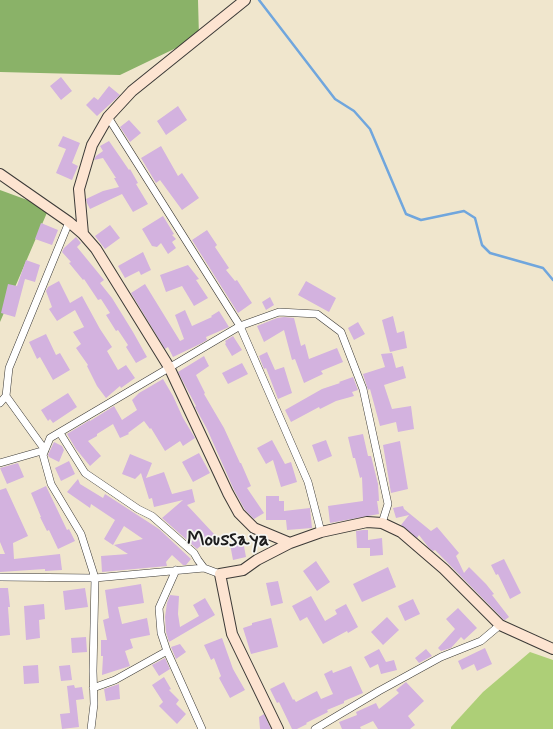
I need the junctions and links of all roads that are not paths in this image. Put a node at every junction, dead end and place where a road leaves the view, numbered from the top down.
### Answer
1 (245, 0) edge
2 (108, 118) junction
3 (0, 174) edge
4 (69, 222) junction
5 (83, 234) junction
6 (240, 326) junction
7 (169, 368) junction
8 (6, 396) junction
9 (0, 403) edge
10 (60, 433) junction
11 (45, 450) junction
12 (0, 463) edge
13 (382, 523) junction
14 (321, 532) junction
15 (290, 543) junction
16 (204, 568) junction
17 (176, 570) junction
18 (220, 574) junction
19 (0, 577) edge
20 (95, 578) junction
21 (500, 626) junction
22 (553, 649) edge
23 (167, 651) junction
24 (93, 688) junction
25 (91, 729) edge
26 (202, 729) edge
27 (278, 729) edge
28 (315, 729) edge

1 - 2 main road
2 - 5 main road
2 - 6 street
3 - 4 main road
4 - 5 main road
4 - 8 street
5 - 7 main road
6 - 7 street
6 - 13 street
6 - 14 street
7 - 10 street
7 - 15 main road
8 - 9 street
8 - 11 street
10 - 11 street
10 - 16 street
11 - 12 street
11 - 20 street
13 - 14 main road
13 - 21 main road
14 - 15 main road
15 - 18 main road
16 - 17 street
16 - 18 street
17 - 20 street
17 - 23 street
18 - 27 main road
19 - 20 street
20 - 24 street
21 - 22 main road
21 - 28 street
23 - 24 street
23 - 26 street
24 - 25 street

